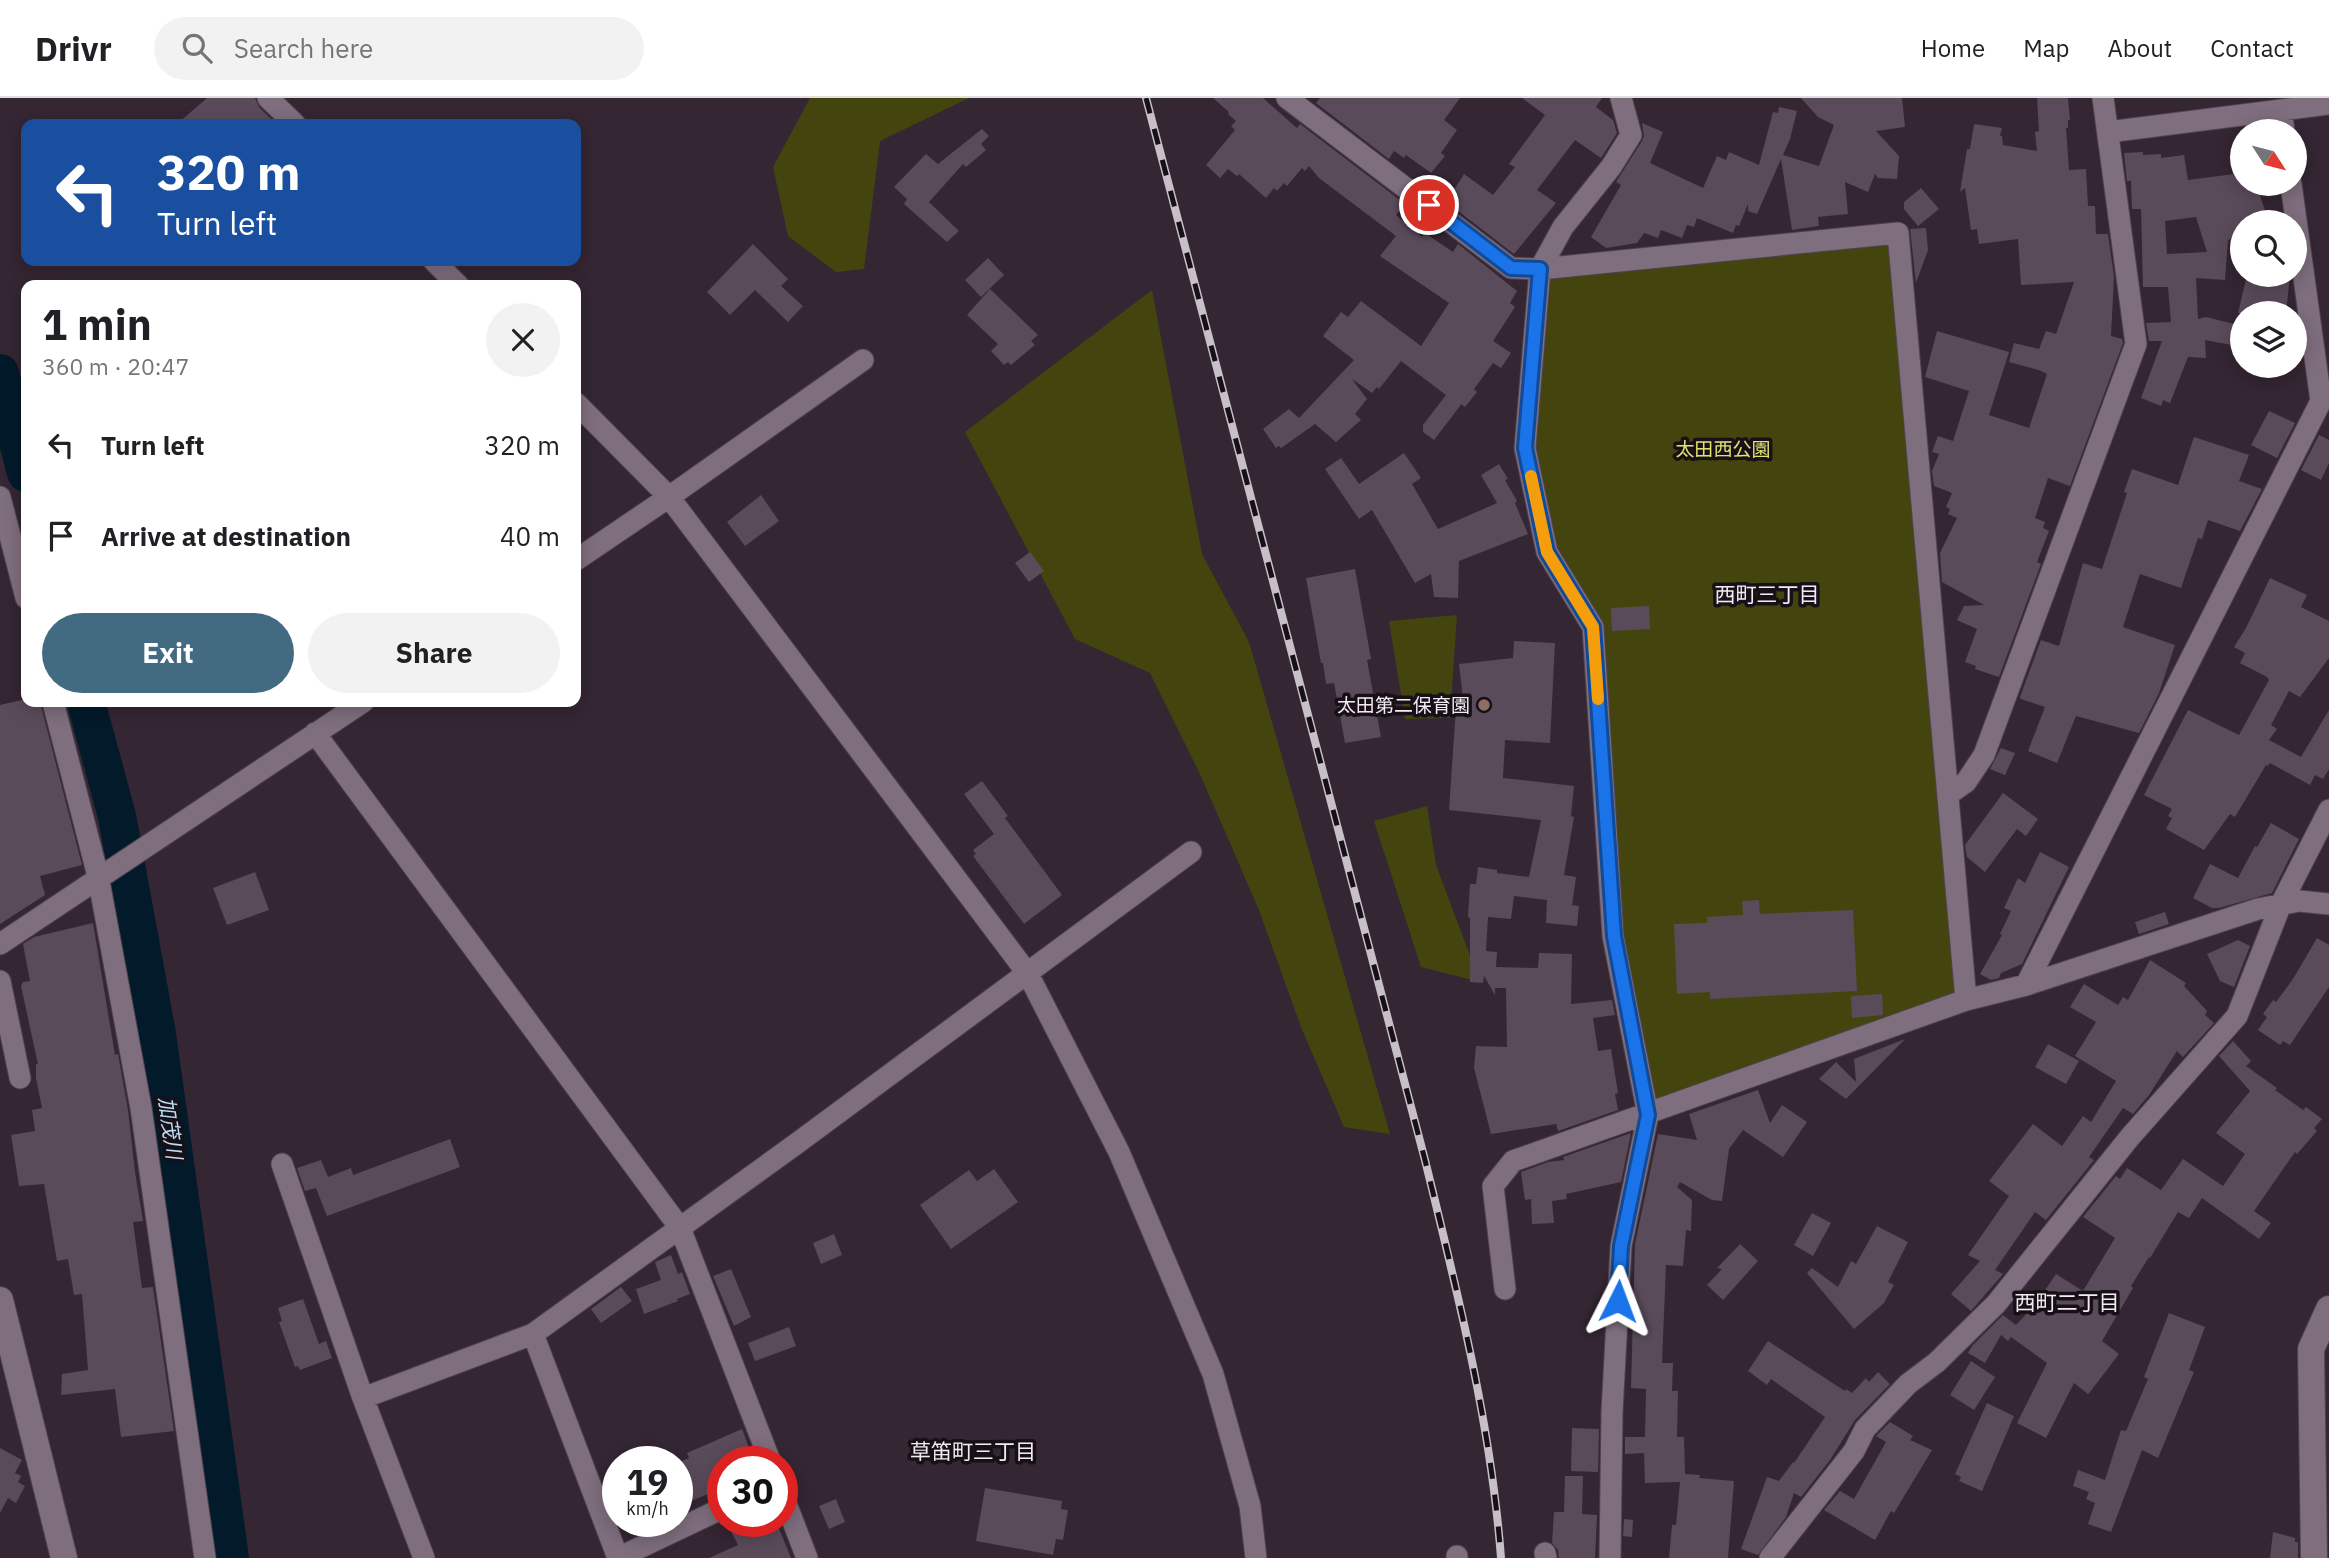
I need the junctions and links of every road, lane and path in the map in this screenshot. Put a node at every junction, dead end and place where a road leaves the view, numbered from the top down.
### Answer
1 (268, 98) edge
2 (1621, 98) edge
3 (2103, 98) edge
4 (1302, 102) edge
5 (2329, 104) edge
6 (2281, 110) junction
7 (290, 119) edge
8 (2282, 119) edge
9 (2108, 132) junction
10 (2293, 196) edge
11 (439, 266) edge
12 (1540, 269) junction
13 (453, 280) edge
14 (863, 360) dead end
15 (581, 408) edge
16 (0, 497) edge
17 (669, 497) junction
18 (581, 557) edge
19 (21, 579) edge
20 (55, 707) edge
21 (355, 707) edge
22 (315, 733) junction
23 (1949, 794) junction
24 (2329, 810) edge
25 (1191, 852) dead end
26 (106, 872) junction
27 (2281, 904) junction
28 (2329, 904) edge
29 (0, 944) edge
30 (1028, 974) junction
31 (0, 981) edge
32 (2026, 985) junction
33 (1966, 1000) junction
34 (20, 1078) dead end
35 (1648, 1115) junction
36 (282, 1164) dead end
37 (680, 1228) junction
38 (1505, 1289) dead end
39 (0, 1300) edge
40 (2329, 1309) edge
41 (533, 1334) junction
42 (363, 1398) junction
43 (764, 1446) edge
44 (707, 1516) edge
45 (798, 1535) edge
46 (64, 1558) edge
47 (205, 1558) edge
48 (424, 1558) edge
49 (618, 1558) edge
50 (807, 1558) edge
51 (1256, 1558) edge
52 (1610, 1558) edge
53 (1770, 1558) edge
54 (2314, 1558) edge

1 - 7 street
2 - 12 street
3 - 9 street
4 - 12 street
5 - 6 street
6 - 8 street
6 - 9 street
9 - 23 street
10 - 32 street
11 - 13 street
12 - 23 street
12 - 35 street
14 - 17 street
15 - 17 street
16 - 19 street
17 - 18 street
17 - 30 street
20 - 26 street
21 - 22 street
22 - 26 street
22 - 37 street
23 - 33 street
24 - 27 street
25 - 30 street
26 - 29 street
26 - 47 street
27 - 28 street
27 - 32 street
27 - 53 street
30 - 37 street
30 - 51 street
31 - 34 street
32 - 33 street
33 - 35 street
35 - 38 street
35 - 52 street
36 - 42 street
37 - 41 street
37 - 43 street
39 - 46 street
40 - 54 street
41 - 42 street
41 - 49 street
42 - 48 street
44 - 49 street
45 - 50 street

